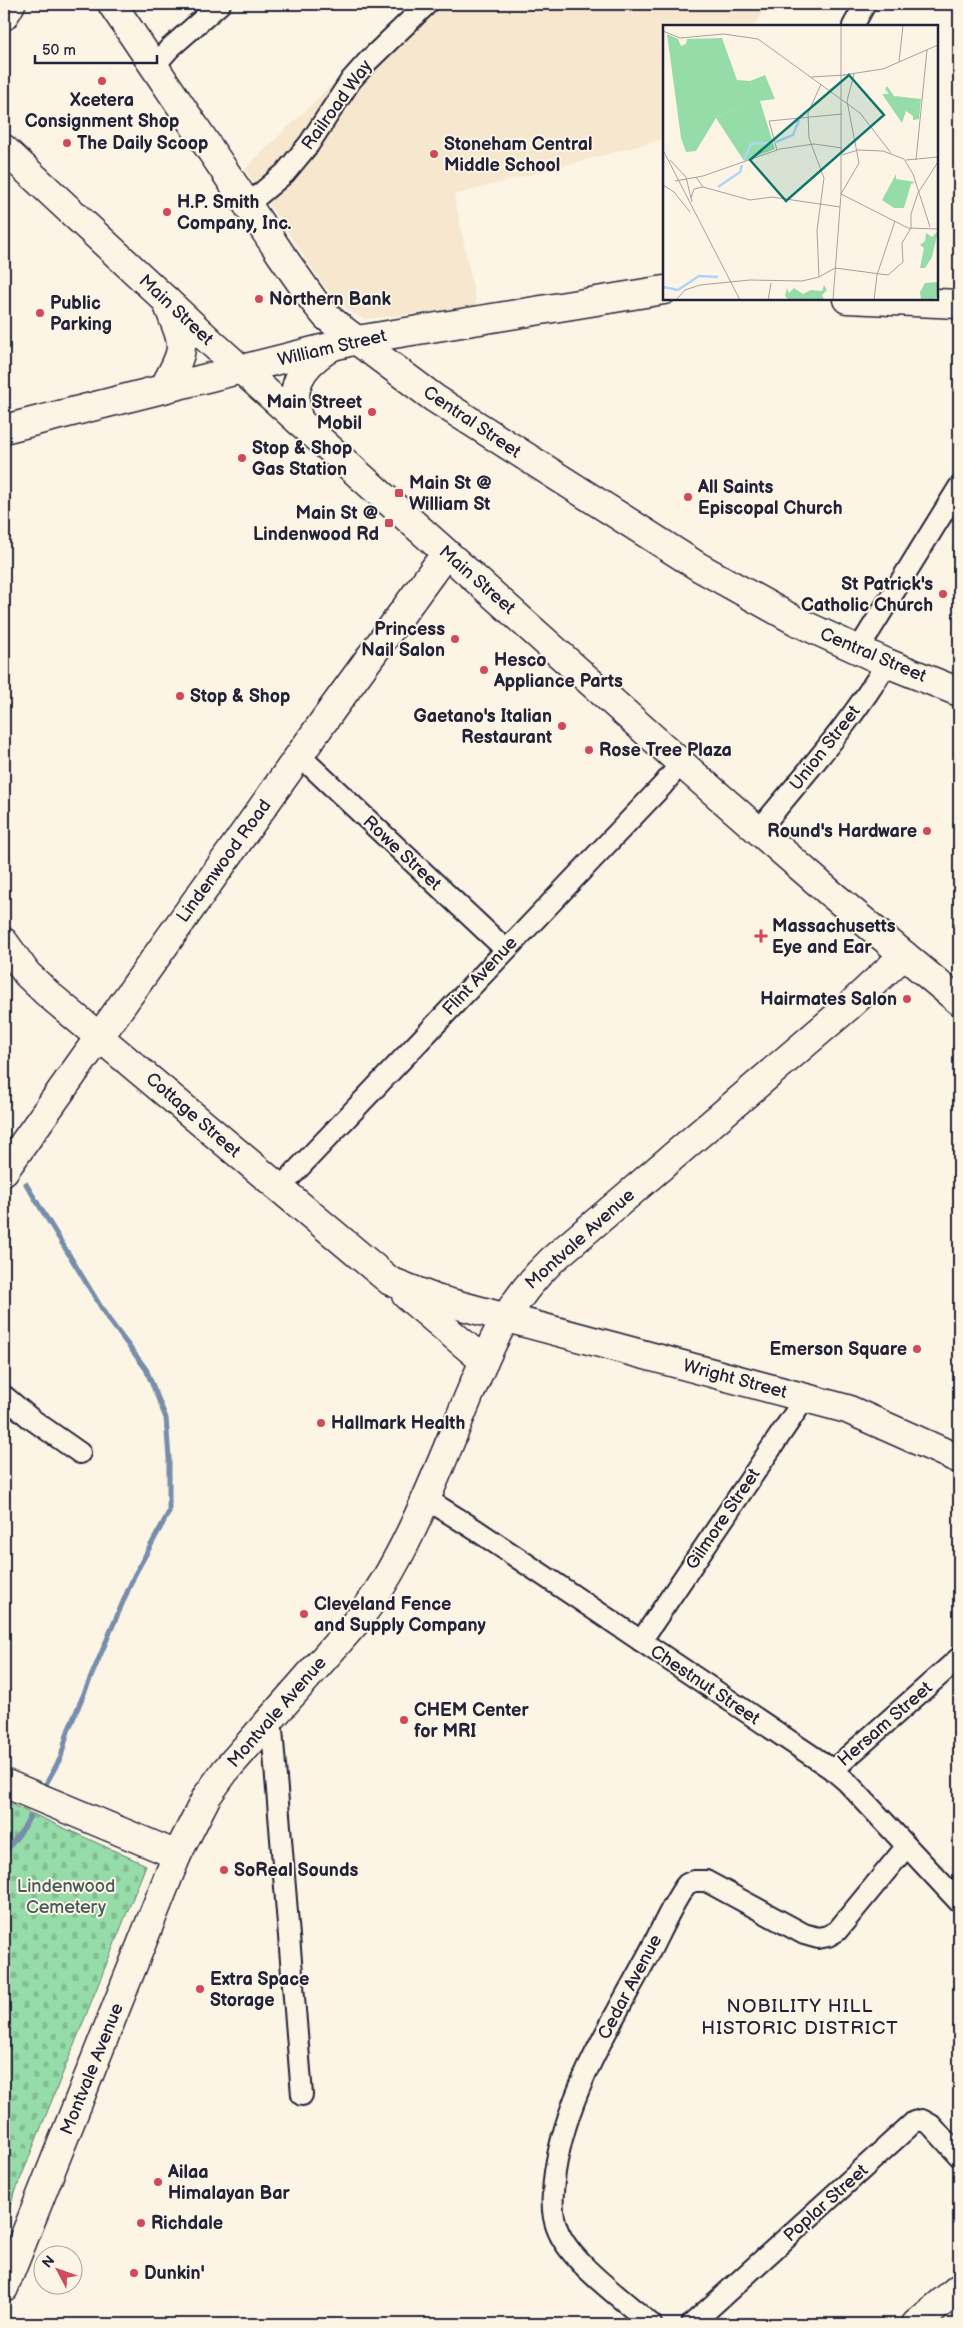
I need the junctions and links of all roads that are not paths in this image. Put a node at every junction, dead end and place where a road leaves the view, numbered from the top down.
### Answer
1 (11, 4) edge
2 (112, 4) edge
3 (220, 4) edge
4 (427, 4) edge
5 (865, 4) edge
6 (4, 16) edge
7 (854, 25) edge
8 (154, 66) junction
9 (4, 149) edge
10 (247, 205) junction
11 (663, 290) edge
12 (166, 300) junction
13 (869, 300) edge
14 (959, 304) edge
15 (344, 344) junction
16 (242, 370) junction
17 (164, 389) junction
18 (299, 421) junction
19 (4, 429) edge
20 (959, 487) edge
21 (446, 553) junction
22 (858, 650) junction
23 (887, 663) junction
24 (959, 692) edge
25 (299, 756) junction
26 (681, 763) junction
27 (759, 830) junction
28 (4, 942) edge
29 (505, 950) junction
30 (904, 955) junction
31 (959, 1002) edge
32 (100, 1036) junction
33 (4, 1171) edge
34 (279, 1189) junction
35 (390, 1281) junction
36 (506, 1316) junction
37 (484, 1361) junction
38 (4, 1396) edge
39 (805, 1398) junction
40 (80, 1453) dead end
41 (959, 1458) edge
42 (425, 1498) junction
43 (641, 1641) junction
44 (959, 1658) edge
45 (271, 1718) junction
46 (833, 1770) junction
47 (4, 1783) edge
48 (906, 1848) junction
49 (178, 1855) junction
50 (959, 1902) edge
51 (302, 2095) dead end
52 (959, 2156) edge
53 (4, 2288) edge
54 (959, 2288) edge
55 (651, 2324) edge
56 (692, 2324) edge
57 (916, 2324) edge

1 - 6 main road
2 - 8 main road, Central Street
3 - 8 street
4 - 10 street, Railroad Way
5 - 7 street
8 - 10 main road, Central Street
9 - 12 main road, Main Street
10 - 15 main road, Central Street
11 - 15 main road, William Street
12 - 16 main road, Main Street
12 - 17 main road
13 - 14 main road
15 - 16 main road, William Street
15 - 18 main road
15 - 22 main road, Central Street
16 - 17 main road, William Street
16 - 18 main road, Main Street
17 - 19 main road, William Street
18 - 21 main road, Main Street
20 - 22 street
21 - 25 main road, Lindenwood Road
21 - 26 main road, Main Street
22 - 23 main road, Central Street
23 - 24 main road, Central Street
23 - 27 street, Union Street
25 - 29 street, Rowe Street
25 - 32 main road, Lindenwood Road
26 - 27 main road, Main Street
26 - 29 street, Flint Avenue
27 - 30 main road, Main Street
28 - 32 main road, Cottage Street
29 - 34 street, Flint Avenue
30 - 31 main road, Main Street
30 - 36 main road, Montvale Avenue
32 - 33 main road, Lindenwood Road
32 - 34 main road, Cottage Street
34 - 35 main road, Cottage Street
35 - 36 main road, Cottage Street
35 - 37 main road, Cottage Street
36 - 37 main road, Montvale Avenue
36 - 39 main road, Wright Street
37 - 42 main road, Montvale Avenue
38 - 40 street
39 - 41 main road, Wright Street
39 - 43 street, Gilmore Street
42 - 43 street, Chestnut Street
42 - 45 main road, Montvale Avenue
43 - 46 street, Chestnut Street
44 - 46 street, Hersam Street
45 - 49 main road, Montvale Avenue
45 - 51 street
46 - 48 street, Chestnut Street
47 - 49 main road
48 - 50 street, Chestnut Street
48 - 55 street, Cedar Avenue
49 - 53 main road, Montvale Avenue
52 - 56 street, Poplar Street
54 - 57 main road

